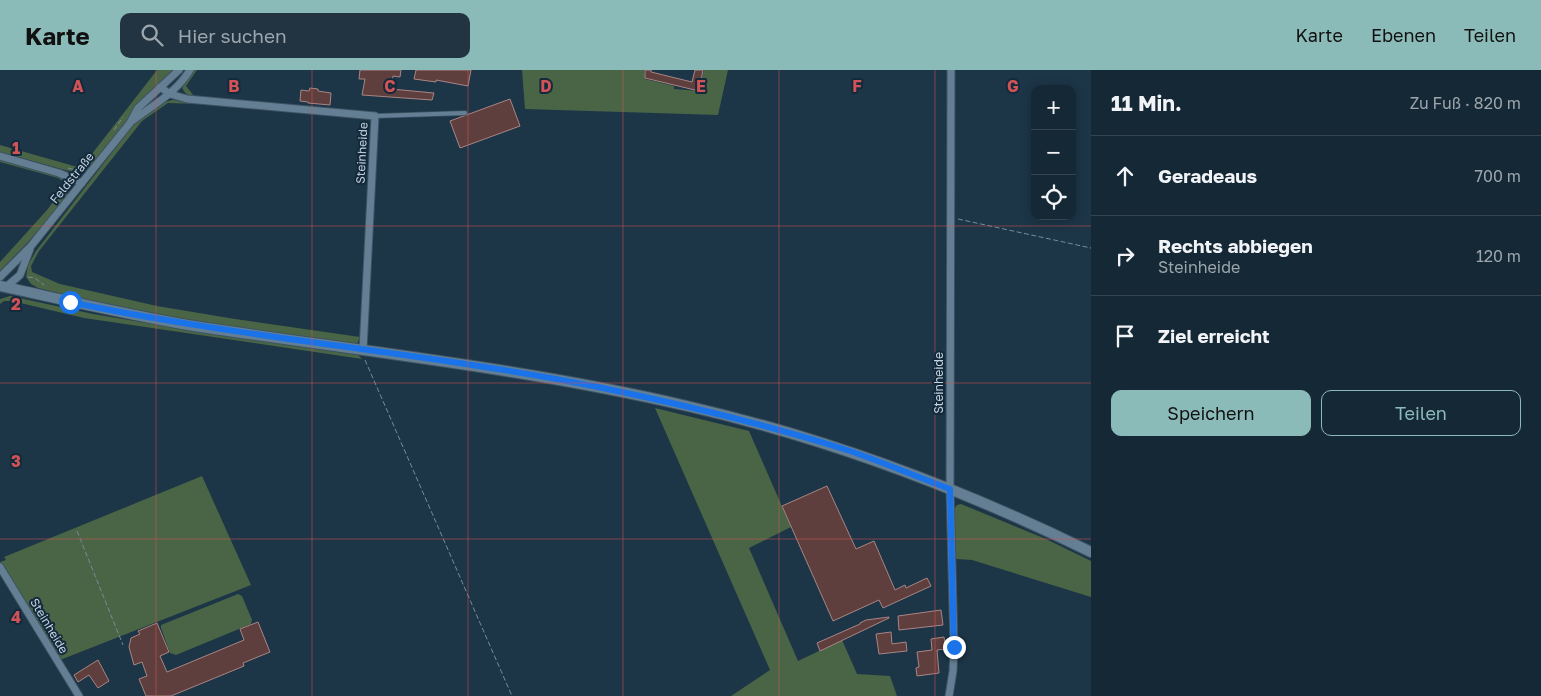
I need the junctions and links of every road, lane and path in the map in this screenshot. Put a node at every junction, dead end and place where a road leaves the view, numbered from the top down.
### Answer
1 (179, 70) edge
2 (190, 70) edge
3 (950, 70) edge
4 (160, 86) junction
5 (170, 94) junction
6 (465, 113) dead end
7 (375, 116) junction
8 (130, 123) junction
9 (0, 156) edge
10 (82, 183) junction
11 (950, 218) junction
12 (31, 246) junction
13 (1091, 248) edge
14 (0, 277) edge
15 (2, 289) edge
16 (362, 350) junction
17 (950, 489) junction
18 (77, 531) dead end
19 (1091, 552) edge
20 (0, 567) edge
21 (123, 645) dead end
22 (79, 696) edge
23 (512, 696) edge
24 (949, 696) edge

1 - 4 street, Feldstraße
2 - 5 street, Feldstraße
3 - 11 street, Steinheide
4 - 5 street, Steinheide
4 - 8 street, Feldstraße
5 - 7 street, Steinheide
5 - 8 street, Feldstraße
6 - 7 lane
7 - 16 street, Steinheide
8 - 10 street, Feldstraße
9 - 10 street
10 - 12 street, Feldstraße
11 - 13 path
11 - 17 street, Steinheide
12 - 14 street, Feldstraße
12 - 15 street, Feldstraße
15 - 16 street
16 - 17 street
16 - 23 path
17 - 19 street
17 - 24 street, Steinheide
18 - 21 path
20 - 22 street, Steinheide

